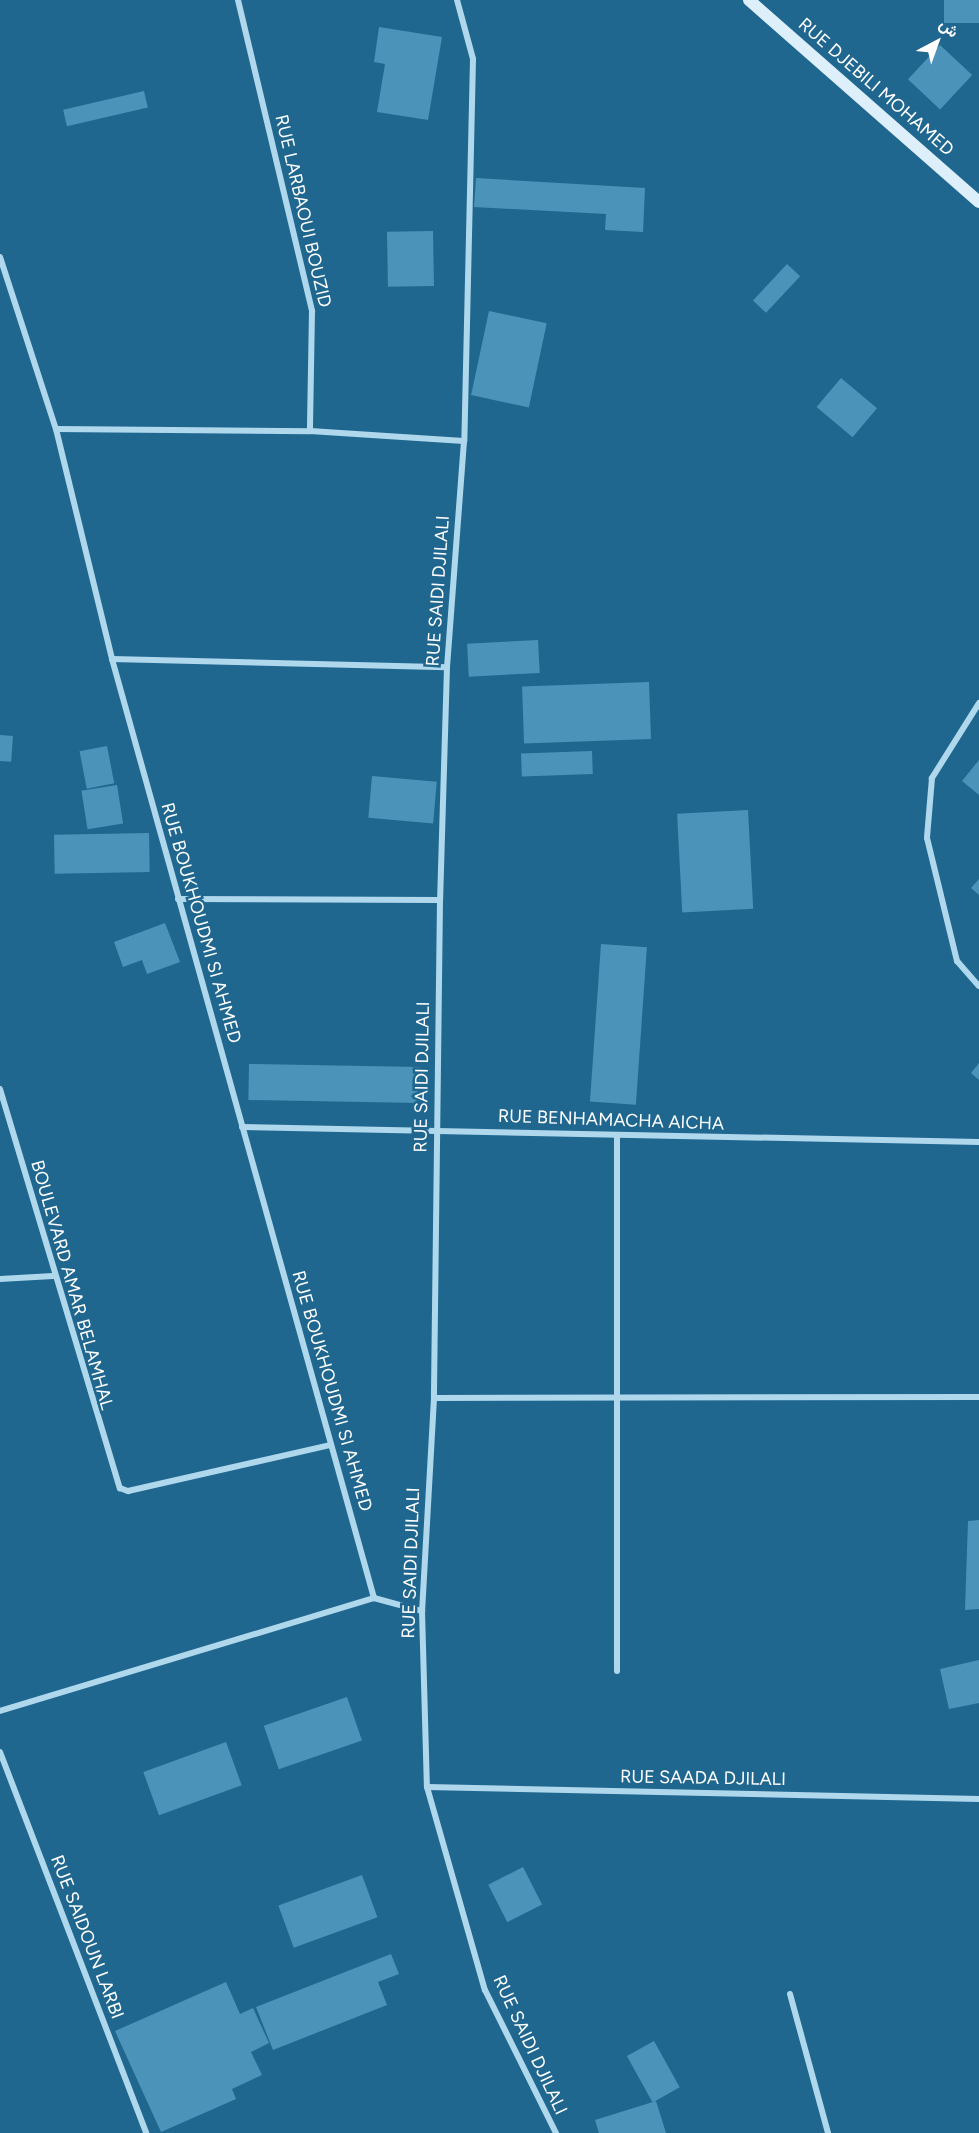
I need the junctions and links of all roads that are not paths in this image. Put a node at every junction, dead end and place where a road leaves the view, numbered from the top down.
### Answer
1 (238, 0) edge
2 (457, 0) edge
3 (749, 0) edge
4 (979, 202) edge
5 (0, 256) edge
6 (56, 429) junction
7 (310, 431) junction
8 (464, 441) junction
9 (112, 659) junction
10 (447, 667) junction
11 (979, 703) edge
12 (178, 899) junction
13 (440, 900) junction
14 (979, 986) edge
15 (0, 1089) edge
16 (242, 1127) junction
17 (436, 1130) junction
18 (979, 1136) edge
19 (617, 1137) junction
20 (976, 1142) edge
21 (52, 1275) junction
22 (0, 1279) edge
23 (979, 1397) edge
24 (434, 1398) junction
25 (615, 1402) junction
26 (331, 1445) junction
27 (374, 1598) junction
28 (422, 1611) junction
29 (617, 1671) dead end
30 (0, 1711) edge
31 (0, 1752) edge
32 (427, 1787) junction
33 (979, 1799) edge
34 (790, 1994) dead end
35 (146, 2133) edge
36 (556, 2133) edge
37 (828, 2133) edge

1 - 7 street, RUE LARBAOUI BOUZID
2 - 8 street, RUE SAIDI DJILALI
3 - 4 main road, RUE DJEBILI MOHAMED
5 - 6 street, RUE BOUKHOUDMI SI AHMED
6 - 7 street
6 - 9 street, RUE BOUKHOUDMI SI AHMED
7 - 8 street
8 - 10 street, RUE SAIDI DJILALI
9 - 10 street
9 - 12 street, RUE BOUKHOUDMI SI AHMED
10 - 13 street, RUE SAIDI DJILALI
11 - 14 street
12 - 13 street
12 - 16 street, RUE BOUKHOUDMI SI AHMED
13 - 17 street, RUE SAIDI DJILALI
15 - 21 street, BOULEVARD AMAR BELAMHAL
16 - 17 street, RUE BENHAMACHA AICHA
16 - 26 street, RUE BOUKHOUDMI SI AHMED
17 - 19 street, RUE BENHAMACHA AICHA
17 - 24 street, RUE SAIDI DJILALI
18 - 20 street
19 - 20 street, RUE BENHAMACHA AICHA
19 - 25 street
21 - 22 street
21 - 26 street, BOULEVARD AMAR BELAMHAL
23 - 25 street
24 - 25 street
24 - 28 street, RUE SAIDI DJILALI
25 - 29 street
26 - 27 street, RUE BOUKHOUDMI SI AHMED
27 - 28 street
27 - 30 street
28 - 32 street, RUE SAIDI DJILALI
31 - 35 street, RUE SAIDOUN LARBI
32 - 33 street, RUE SAADA DJILALI
32 - 36 street, RUE SAIDI DJILALI
34 - 37 street

